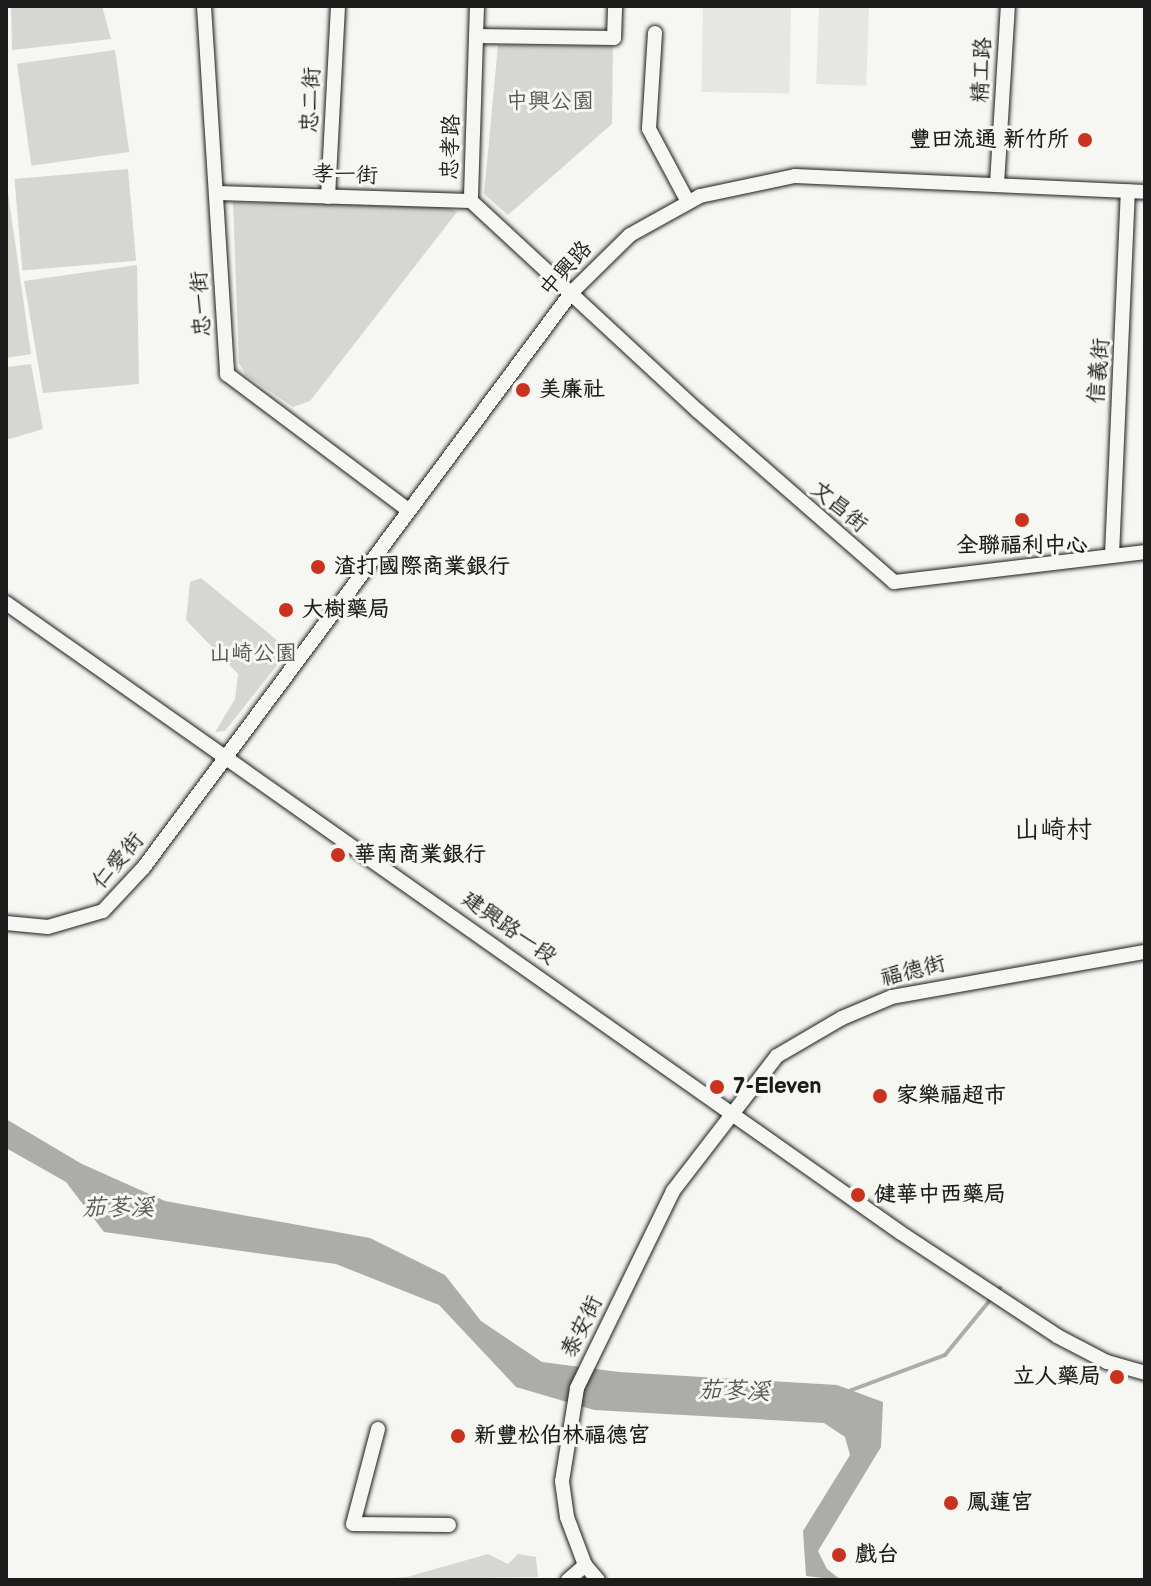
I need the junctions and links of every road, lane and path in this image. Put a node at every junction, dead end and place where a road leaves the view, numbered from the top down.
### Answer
1 (204, 6) edge
2 (338, 6) edge
3 (477, 6) edge
4 (615, 6) edge
5 (1008, 6) edge
6 (655, 33) dead end
7 (476, 36) junction
8 (997, 184) junction
9 (1128, 191) junction
10 (1145, 192) edge
11 (217, 193) junction
12 (328, 197) junction
13 (471, 201) junction
14 (688, 202) junction
15 (572, 292) junction
16 (408, 510) junction
17 (1145, 552) edge
18 (1112, 555) junction
19 (6, 603) edge
20 (224, 759) junction
21 (6, 923) edge
22 (1145, 952) edge
23 (731, 1114) junction
24 (1145, 1373) edge
25 (378, 1429) dead end
26 (449, 1525) dead end
27 (585, 1565) junction
28 (568, 1580) edge
29 (598, 1580) edge

1 - 11 street, 忠一街
2 - 12 street, 忠二街
3 - 7 street, 忠孝路
4 - 7 street
5 - 8 street, 精工路
6 - 14 street
7 - 13 street, 忠孝路
8 - 9 street, 中興路
8 - 14 street, 中興路
9 - 10 street, 中興路
9 - 18 street, 信義街
11 - 12 street, 孝一街
11 - 16 street, 忠一街
12 - 13 street, 孝一街
13 - 15 street, 忠孝路
14 - 15 street, 中興路
15 - 16 street, 中興路
15 - 18 street, 文昌街
16 - 20 street, 中興路
17 - 18 street, 文昌街
19 - 20 street, 建興路一段
20 - 21 street, 仁愛街
20 - 23 street, 建興路一段
22 - 23 street, 福德街
23 - 24 street, 建興路一段
23 - 27 street, 泰安街
25 - 26 street
27 - 28 street
27 - 29 street, 泰安街

